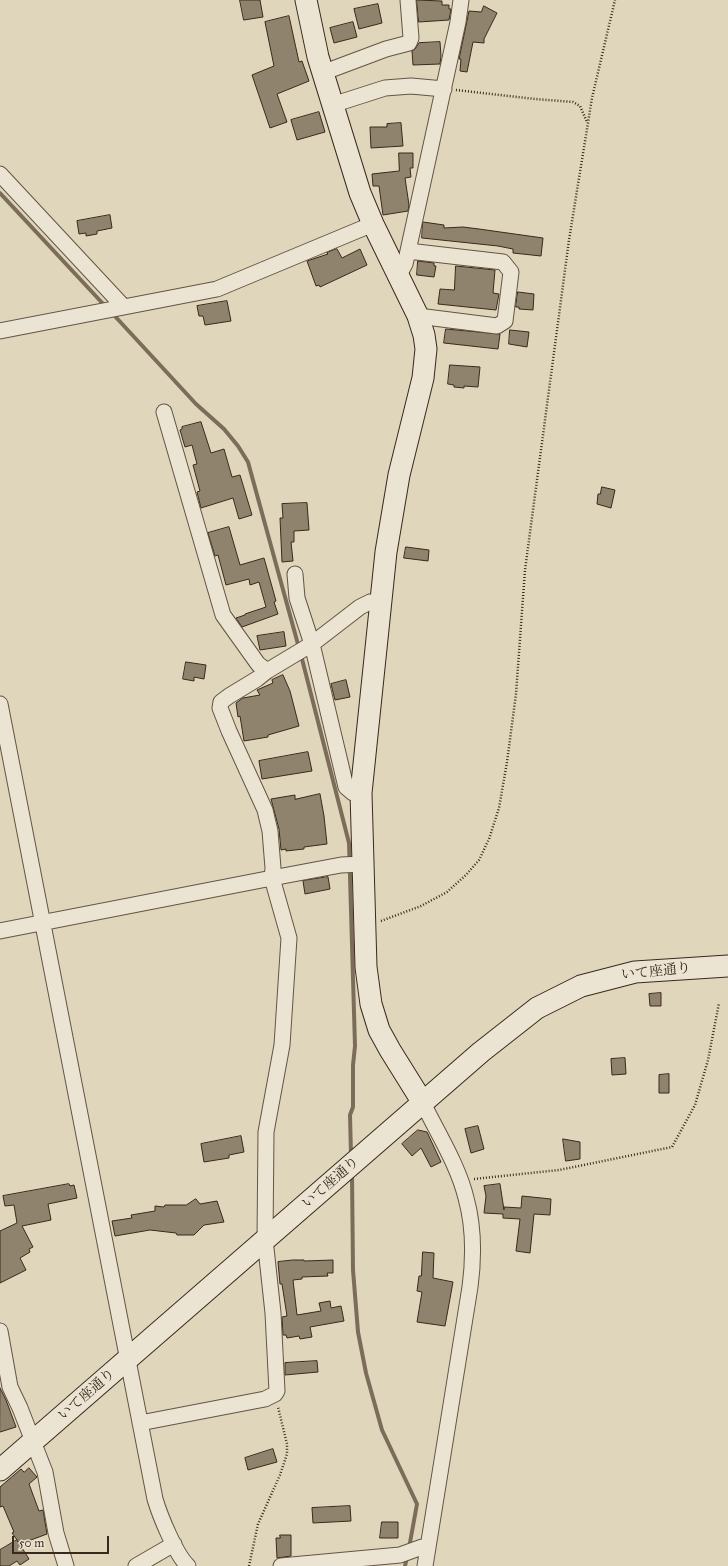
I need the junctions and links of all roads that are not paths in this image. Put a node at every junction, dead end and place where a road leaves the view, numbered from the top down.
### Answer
1 (306, 0) edge
2 (408, 0) edge
3 (461, 0) edge
4 (322, 73) junction
5 (444, 89) junction
6 (332, 105) junction
7 (0, 174) edge
8 (373, 224) junction
9 (408, 251) junction
10 (399, 275) junction
11 (115, 308) junction
12 (418, 316) junction
13 (0, 332) edge
14 (164, 412) dead end
15 (295, 574) dead end
16 (380, 603) junction
17 (304, 649) junction
18 (267, 671) junction
19 (0, 704) edge
20 (361, 793) junction
21 (353, 864) junction
22 (272, 878) junction
23 (43, 923) junction
24 (0, 931) edge
25 (728, 966) edge
26 (424, 1103) junction
27 (265, 1239) junction
28 (0, 1331) edge
29 (127, 1360) junction
30 (3, 1371) edge
31 (140, 1423) junction
32 (34, 1441) junction
33 (0, 1470) edge
34 (174, 1544) junction
35 (428, 1548) junction
36 (66, 1566) edge
37 (136, 1566) edge
38 (188, 1566) edge
39 (281, 1566) edge
40 (425, 1566) edge

1 - 4 street
2 - 4 street
3 - 5 street
4 - 6 street
5 - 6 street
5 - 9 street
6 - 8 street
7 - 11 street
8 - 10 street
8 - 11 street
9 - 10 street
9 - 12 street
10 - 12 street
11 - 13 street
12 - 16 street
14 - 18 street
15 - 17 street
16 - 17 street
16 - 20 street
17 - 18 street
17 - 20 street
18 - 22 street
19 - 23 street
20 - 21 street
21 - 22 street
21 - 26 street
22 - 23 street
22 - 27 street
23 - 24 street
23 - 29 street
25 - 26 street, いて座通り
26 - 27 street, いて座通り
26 - 35 street
27 - 29 street, いて座通り
27 - 31 street
28 - 30 street
29 - 31 street
29 - 32 street, いて座通り
30 - 32 street
31 - 34 street
32 - 33 street, いて座通り
32 - 36 street
34 - 37 street
34 - 38 street
35 - 39 street
35 - 40 street

